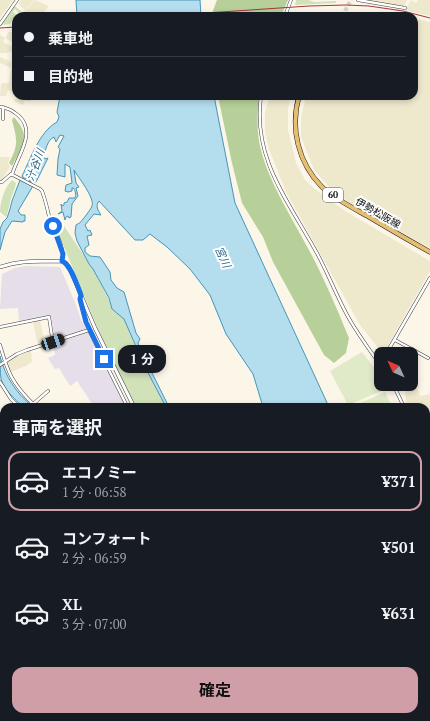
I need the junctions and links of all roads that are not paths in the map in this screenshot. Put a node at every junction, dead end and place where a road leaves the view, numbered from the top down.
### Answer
1 (17, 0) edge
2 (290, 0) edge
3 (358, 0) edge
4 (405, 8) dead end
5 (286, 12) edge
6 (0, 24) edge
7 (261, 100) edge
8 (298, 100) edge
9 (1, 107) edge
10 (3, 119) dead end
11 (12, 175) junction
12 (0, 182) edge
13 (430, 252) edge
14 (62, 261) junction
15 (0, 267) edge
16 (430, 278) edge
17 (81, 295) junction
18 (0, 327) edge
19 (89, 330) junction
20 (395, 340) junction
21 (53, 342) junction
22 (0, 345) edge
23 (390, 347) edge
24 (374, 356) edge
25 (428, 358) dead end
26 (4, 363) junction
27 (0, 365) edge
28 (0, 382) edge
29 (48, 391) dead end
30 (397, 391) edge
31 (15, 403) edge
32 (33, 403) edge
33 (35, 403) edge
34 (125, 403) edge
35 (132, 403) edge
36 (403, 403) edge

1 - 6 street
2 - 5 street
3 - 4 street
7 - 24 street
8 - 13 main road, 伊勢松阪線 / 60
9 - 10 street
9 - 11 street
11 - 12 street
11 - 14 street
14 - 15 street
14 - 17 street
16 - 20 street
17 - 19 street
17 - 35 street
18 - 21 street
19 - 21 street
19 - 34 street
20 - 23 street
20 - 25 street
21 - 26 street
22 - 26 street
26 - 27 street
26 - 32 street
28 - 31 street
29 - 33 street
30 - 36 street

